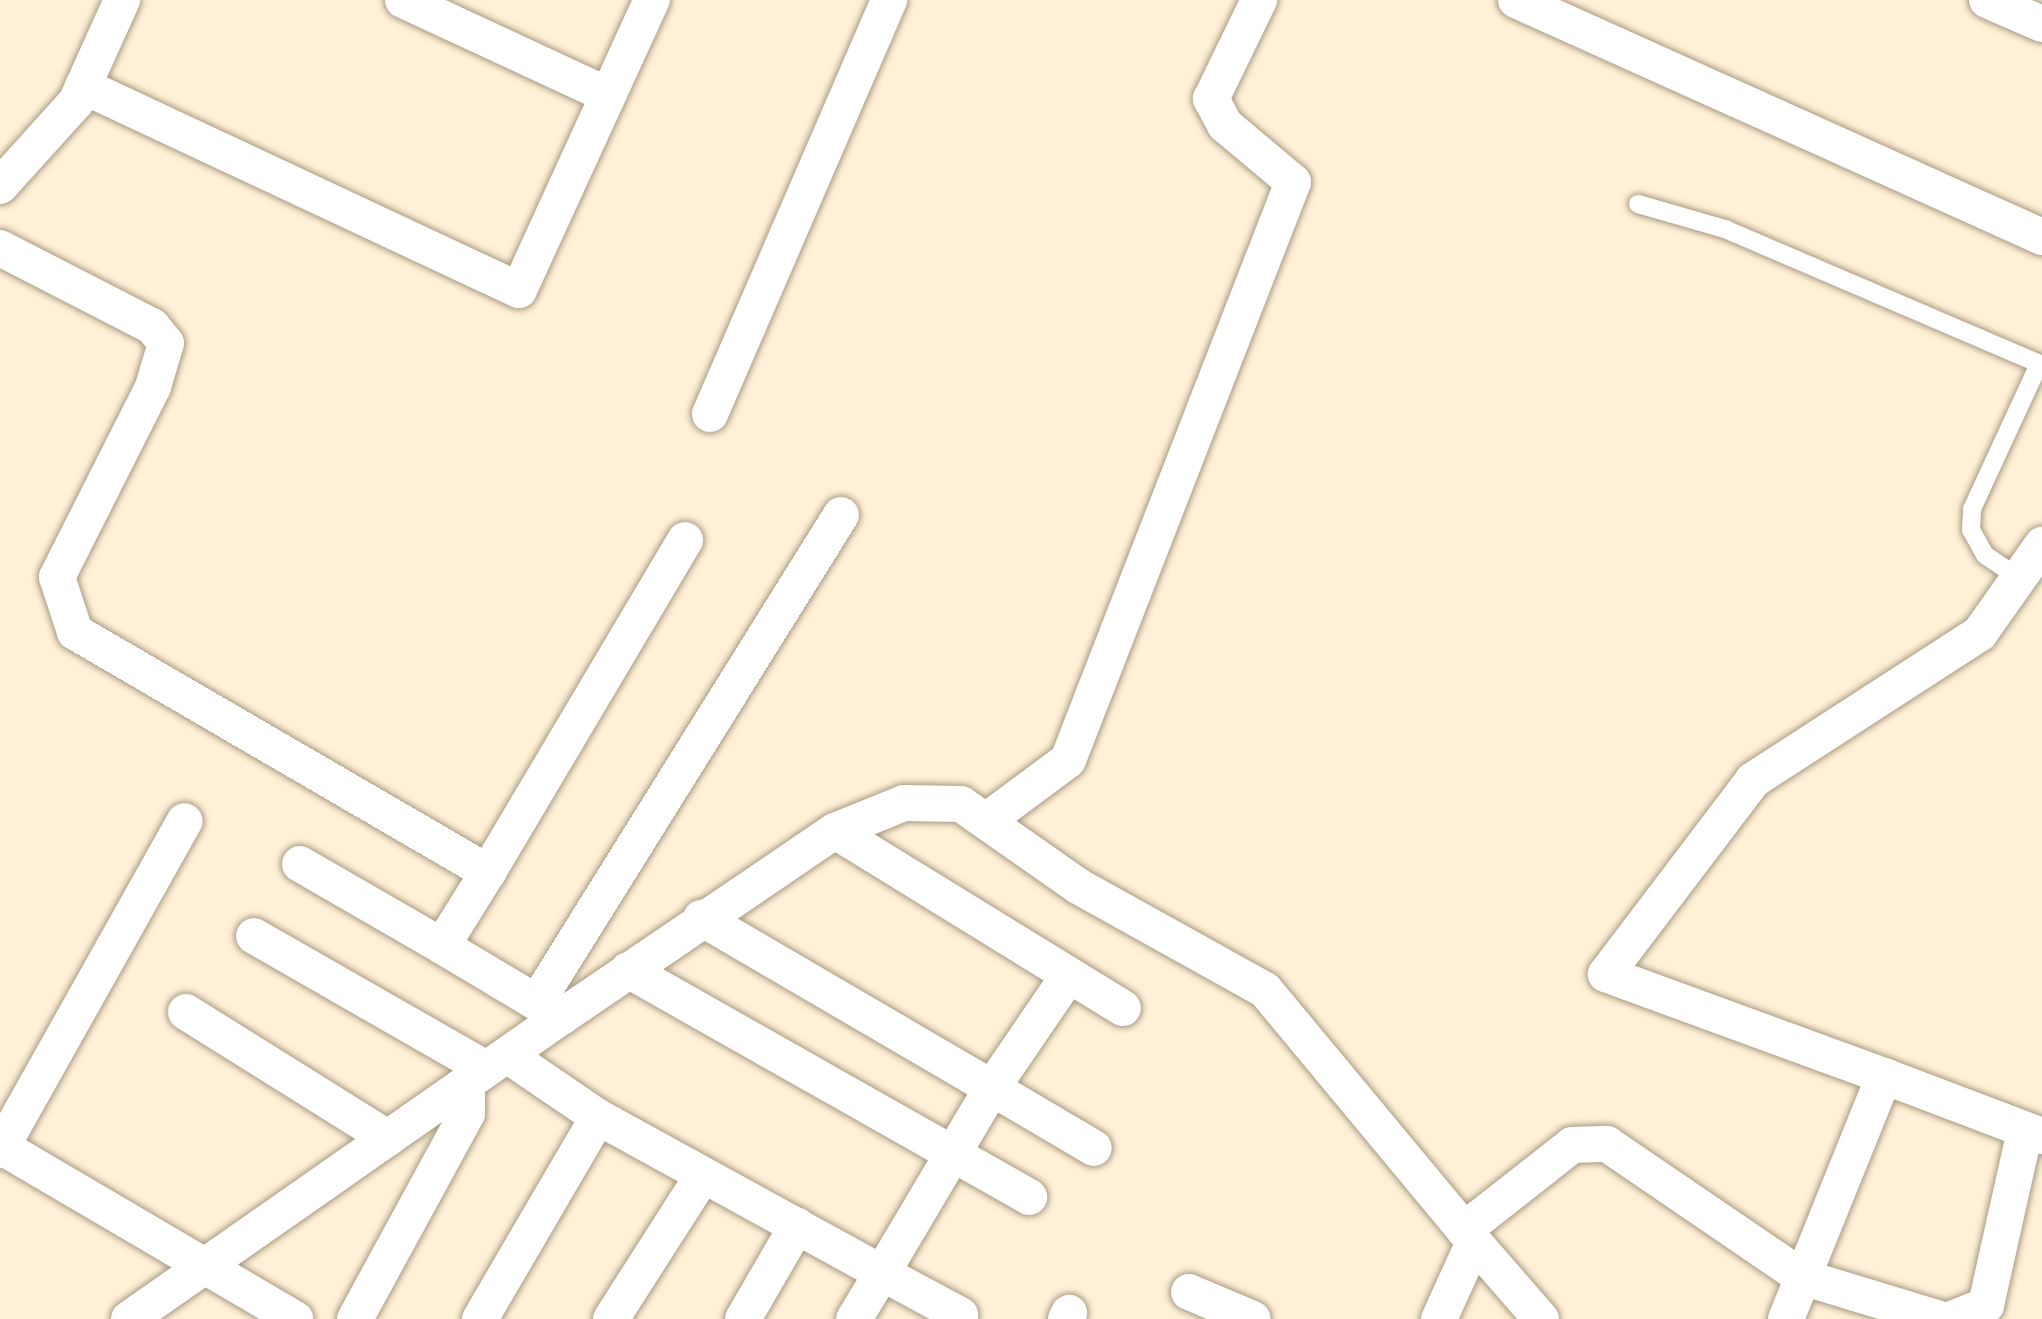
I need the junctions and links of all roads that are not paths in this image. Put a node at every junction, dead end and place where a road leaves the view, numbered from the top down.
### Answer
1 (122, 0) edge
2 (403, 0) edge
3 (652, 0) edge
4 (889, 0) edge
5 (1258, 0) edge
6 (1516, 0) edge
7 (1987, 0) edge
8 (2042, 24) edge
9 (83, 86) junction
10 (608, 95) junction
11 (0, 186) edge
12 (1638, 204) dead end
13 (2042, 237) edge
14 (0, 248) edge
15 (2040, 364) edge
16 (710, 414) dead end
17 (841, 514) dead end
18 (685, 540) dead end
19 (2042, 545) edge
20 (2019, 578) junction
21 (185, 821) dead end
22 (986, 821) junction
23 (835, 831) junction
24 (300, 864) dead end
25 (488, 872) junction
26 (701, 918) junction
27 (254, 935) dead end
28 (442, 946) junction
29 (628, 970) junction
30 (1069, 974) junction
31 (1123, 1008) dead end
32 (549, 1009) junction
33 (186, 1012) dead end
34 (487, 1069) junction
35 (1884, 1076) junction
36 (992, 1088) junction
37 (598, 1117) junction
38 (2033, 1133) edge
39 (388, 1138) junction
40 (1094, 1148) dead end
41 (1, 1149) edge
42 (952, 1155) junction
43 (704, 1175) junction
44 (1029, 1197) dead end
45 (796, 1226) junction
46 (1469, 1236) junction
47 (202, 1267) junction
48 (882, 1273) junction
49 (1802, 1277) junction
50 (1189, 1292) dead end
51 (236, 1305) edge
52 (960, 1315) dead end
53 (128, 1319) edge
54 (295, 1319) edge
55 (355, 1319) edge
56 (480, 1319) edge
57 (611, 1319) edge
58 (743, 1319) edge
59 (854, 1319) edge
60 (1253, 1319) edge
61 (1438, 1319) edge
62 (1541, 1319) edge
63 (1786, 1319) edge
64 (1940, 1319) edge
65 (1952, 1319) edge

1 - 9 street
2 - 10 street
3 - 10 street
4 - 16 street
5 - 22 street
6 - 13 street
7 - 8 street
9 - 10 street
9 - 11 street
12 - 15 lane
14 - 25 street
15 - 20 lane
17 - 32 street
18 - 25 street
19 - 20 street
20 - 35 street
21 - 41 street
22 - 23 street
22 - 46 street
23 - 26 street
23 - 30 street
24 - 28 street
25 - 28 street
26 - 29 street
26 - 36 street
27 - 34 street
28 - 32 street
29 - 32 street
29 - 42 street
30 - 31 street
30 - 36 street
32 - 34 street
33 - 39 street
34 - 37 street
34 - 39 street
34 - 55 street
35 - 38 street
35 - 49 street
36 - 40 street
36 - 42 street
37 - 43 street
37 - 56 street
38 - 65 street
39 - 47 street
41 - 47 street
42 - 44 street
42 - 48 street
43 - 45 street
43 - 57 street
45 - 48 street
45 - 58 street
46 - 49 street
46 - 61 street
46 - 62 street
47 - 51 street
47 - 53 street
48 - 52 street
48 - 59 street
49 - 63 street
49 - 64 street
50 - 60 street
51 - 54 street

